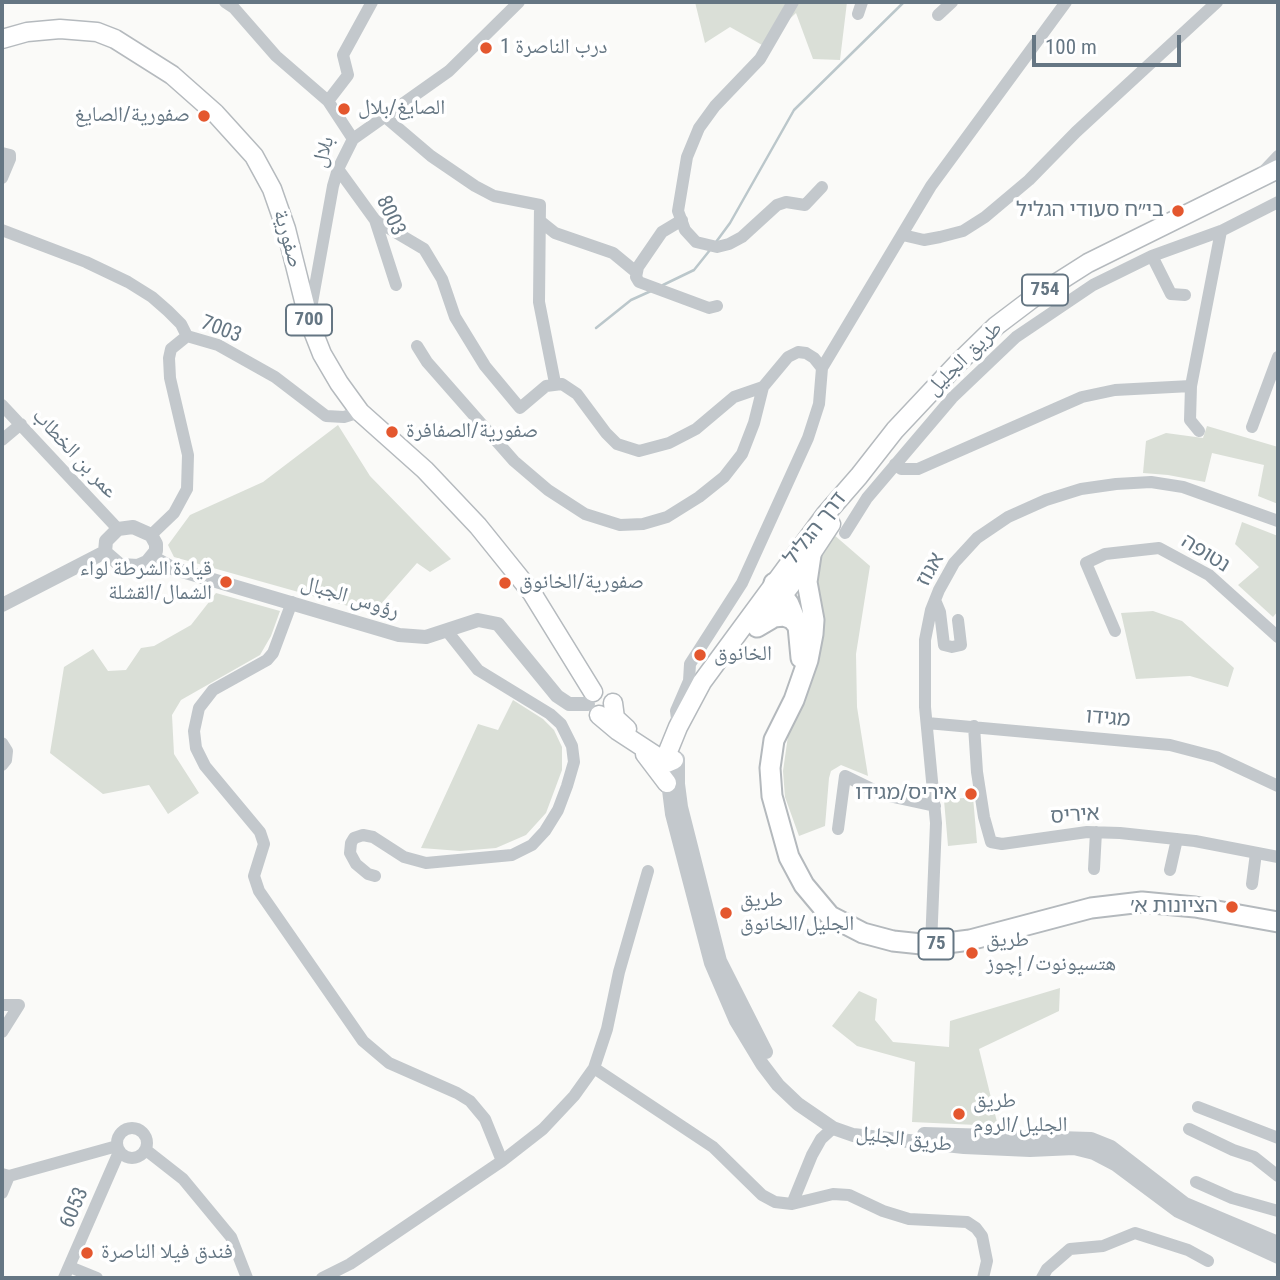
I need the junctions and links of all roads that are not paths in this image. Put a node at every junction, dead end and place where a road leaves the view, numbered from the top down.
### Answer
1 (225, 2) edge
2 (372, 2) edge
3 (519, 2) edge
4 (793, 2) edge
5 (952, 2) edge
6 (1066, 2) edge
7 (1217, 2) edge
8 (938, 15) dead end
9 (2, 39) edge
10 (328, 101) junction
11 (384, 116) junction
12 (353, 139) junction
13 (2, 153) edge
14 (1278, 156) edge
15 (338, 169) junction
16 (1278, 169) edge
17 (2, 178) edge
18 (1256, 180) junction
19 (822, 187) dead end
20 (1278, 202) edge
21 (375, 220) junction
22 (681, 220) junction
23 (540, 221) junction
24 (2, 230) edge
25 (1221, 231) junction
26 (903, 233) junction
27 (1152, 256) junction
28 (636, 272) junction
29 (396, 285) dead end
30 (1185, 295) dead end
31 (717, 306) dead end
32 (309, 321) junction
33 (187, 336) junction
34 (417, 346) dead end
35 (1278, 357) edge
36 (822, 368) junction
37 (555, 383) junction
38 (1191, 386) junction
39 (763, 387) junction
40 (2, 405) edge
41 (360, 412) junction
42 (21, 424) junction
43 (1252, 427) dead end
44 (1199, 431) dead end
45 (2, 440) edge
46 (895, 464) junction
47 (859, 476) junction
48 (1278, 521) edge
49 (118, 529) junction
50 (845, 533) dead end
51 (151, 535) junction
52 (105, 552) junction
53 (811, 555) junction
54 (152, 557) junction
55 (782, 588) junction
56 (935, 600) junction
57 (292, 602) junction
58 (2, 605) edge
59 (958, 620) dead end
60 (757, 627) junction
61 (806, 630) junction
62 (447, 631) junction
63 (1115, 631) dead end
64 (1278, 637) edge
65 (593, 704) junction
66 (927, 723) junction
67 (975, 726) junction
68 (676, 730) junction
69 (636, 741) junction
70 (2, 743) edge
71 (671, 758) junction
72 (2, 765) edge
73 (667, 783) junction
74 (1278, 786) edge
75 (934, 806) junction
76 (838, 829) dead end
77 (1096, 832) junction
78 (1177, 839) junction
79 (1256, 852) junction
80 (1278, 857) edge
81 (1094, 869) dead end
82 (1170, 870) dead end
83 (648, 872) dead end
84 (375, 876) dead end
85 (1252, 884) dead end
86 (1278, 922) edge
87 (932, 945) junction
88 (2, 1005) edge
89 (2, 1032) edge
90 (594, 1068) junction
91 (1198, 1107) dead end
92 (834, 1128) junction
93 (1189, 1129) dead end
94 (1278, 1138) edge
95 (118, 1149) junction
96 (146, 1150) junction
97 (502, 1161) junction
98 (5, 1175) edge
99 (1278, 1176) edge
100 (1196, 1182) dead end
101 (2, 1193) edge
102 (792, 1204) junction
103 (1278, 1211) edge
104 (1278, 1243) edge
105 (1278, 1257) edge
106 (1208, 1261) dead end
107 (67, 1273) edge
108 (97, 1278) edge
109 (247, 1278) edge
110 (322, 1278) edge
111 (984, 1278) edge
112 (1042, 1278) edge

1 - 10 street, بلال
2 - 10 street
3 - 11 street
4 - 22 street
5 - 8 street
6 - 26 street
7 - 26 street
9 - 32 main road, صفورية / 700
10 - 12 street, بلال
11 - 12 street
11 - 23 street
12 - 15 street, بلال
13 - 17 street
14 - 18 street
15 - 21 street, 8003
15 - 32 street, بلال
16 - 18 main road, طريق الجليل / 754
18 - 47 main road, طريق الجليل / 754
19 - 22 street
20 - 25 street
21 - 29 street, 8003
21 - 37 street
22 - 28 street
23 - 28 street
23 - 37 street
24 - 33 street
25 - 27 street
25 - 38 street
26 - 36 street
27 - 30 street
27 - 46 street
28 - 31 street
32 - 41 main road, صفورية / 700
33 - 41 street, 7003
33 - 51 street, 7003
34 - 39 street
35 - 43 street
36 - 39 street
36 - 68 street
37 - 39 street
38 - 44 street
38 - 46 street
40 - 42 street, عمر بن الخطاب
41 - 65 main road, صفورية / 700
42 - 45 street
42 - 49 street, عمر بن الخطاب
46 - 50 street
47 - 53 main road, דרך הגליל / 754
47 - 55 main road, דרך הגליל / 754
48 - 56 street, אגוז
49 - 51 street
49 - 52 street
51 - 54 street
52 - 54 street
52 - 58 street
53 - 55 main road, דרך הגליל / 754
53 - 61 highway
54 - 57 street, رؤوس الجبال
55 - 60 main road, דרך הגליל / 754
55 - 61 highway, 75
55 - 68 main road, דרך הגליל / 754
56 - 59 street
56 - 66 street, אגוז
57 - 62 street, رؤوس الجبال
57 - 97 street
60 - 61 highway
60 - 71 main road, דרך הגליל / 754
61 - 87 highway, 75
62 - 65 street, رؤوس الجبال
62 - 84 street
63 - 64 street, נטופה
65 - 69 main road, صفورية / 700
65 - 69 main road, صفورية / 700
66 - 67 street, מגידו
66 - 75 street, אגוז
67 - 74 street, מגידו
67 - 77 street, איריס
68 - 69 main road
68 - 71 main road, דרך הגליל / 754
69 - 71 main road, صفورية / 700
69 - 73 main road
70 - 72 street
71 - 73 street, طريق الجليل
71 - 104 street, طريق الجليل
73 - 92 street, طريق الجليل
75 - 76 street
75 - 87 street, אגוז
77 - 78 street, איריס
77 - 81 street
78 - 79 street, איריס
78 - 82 street
79 - 80 street, איריס
79 - 85 street
83 - 90 street
86 - 87 highway, 75
88 - 89 street
90 - 97 street
90 - 102 street
91 - 94 street
92 - 102 street
92 - 105 street, طريق الجليل
93 - 99 street
95 - 96 street
95 - 96 street
95 - 98 street
95 - 107 street, 6053
96 - 109 street
97 - 110 street
98 - 101 street
100 - 103 street
102 - 111 street
106 - 112 street
107 - 108 street

